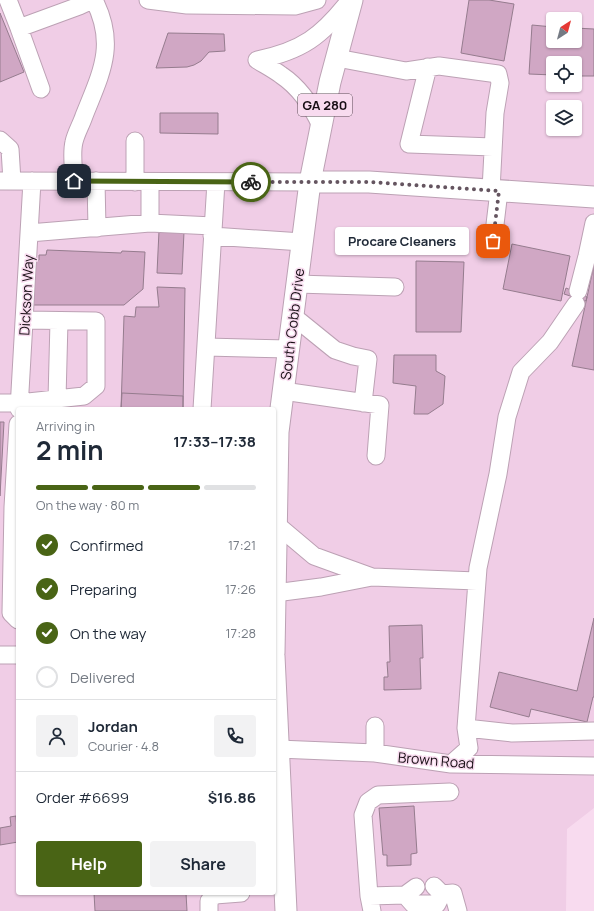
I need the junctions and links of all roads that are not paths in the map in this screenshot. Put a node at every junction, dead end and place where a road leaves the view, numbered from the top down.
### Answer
1 (8, 0) edge
2 (93, 0) edge
3 (148, 0) edge
4 (317, 0) edge
5 (351, 0) edge
6 (20, 28) junction
7 (337, 58) junction
8 (428, 67) junction
9 (41, 89) dead end
10 (321, 126) junction
11 (0, 140) edge
12 (135, 141) dead end
13 (493, 147) junction
14 (6, 181) edge
15 (32, 181) junction
16 (74, 181) junction
17 (96, 181) junction
18 (143, 182) junction
19 (216, 182) junction
20 (310, 182) junction
21 (495, 190) junction
22 (594, 197) edge
23 (150, 223) junction
24 (594, 223) edge
25 (97, 228) junction
26 (213, 231) junction
27 (29, 233) junction
28 (493, 241) dead end
29 (302, 242) junction
30 (297, 284) junction
31 (395, 287) dead end
32 (293, 316) junction
33 (24, 320) junction
34 (59, 321) junction
35 (206, 347) junction
36 (289, 349) junction
37 (283, 392) junction
38 (57, 399) junction
39 (0, 403) edge
40 (363, 403) junction
41 (19, 406) edge
42 (202, 407) edge
43 (376, 456) dead end
44 (16, 476) edge
45 (6, 507) edge
46 (276, 512) edge
47 (372, 577) junction
48 (477, 580) junction
49 (276, 593) edge
50 (16, 618) edge
51 (0, 655) edge
52 (16, 655) edge
53 (276, 702) edge
54 (374, 726) dead end
55 (466, 728) junction
56 (594, 731) edge
57 (278, 749) junction
58 (375, 753) junction
59 (450, 764) junction
60 (594, 766) edge
61 (276, 771) edge
62 (450, 792) dead end
63 (279, 891) edge
64 (214, 895) edge
65 (370, 903) edge
66 (209, 911) edge
67 (286, 911) edge
68 (458, 911) edge

1 - 6 street
2 - 6 street
2 - 16 street
3 - 4 street
5 - 7 main road, South Cobb Drive / GA 280
5 - 10 street
6 - 9 street
7 - 8 street
7 - 10 main road, South Cobb Drive / GA 280
8 - 13 street
8 - 13 street
10 - 20 main road, South Cobb Drive / GA 280
11 - 14 street
12 - 18 street
13 - 21 street
14 - 15 street
15 - 16 street
15 - 27 street, Dickson Way
16 - 17 street
17 - 18 street
17 - 25 street
18 - 19 street
18 - 23 street
19 - 20 street
19 - 26 street
20 - 21 main road
20 - 29 main road, South Cobb Drive / GA 280
21 - 22 main road
21 - 28 street
23 - 25 street
23 - 26 street
24 - 48 street
25 - 27 street
26 - 29 street
26 - 35 street
27 - 33 street, Dickson Way
29 - 30 main road, South Cobb Drive / GA 280
30 - 31 street
30 - 32 main road, South Cobb Drive / GA 280
32 - 36 main road, South Cobb Drive / GA 280
32 - 40 street
33 - 34 street
33 - 41 street, Dickson Way
34 - 38 street
34 - 38 street
35 - 36 street
35 - 42 street
36 - 37 main road, South Cobb Drive / GA 280
37 - 40 street
37 - 46 main road, South Cobb Drive / GA 280
38 - 41 street
39 - 41 street
40 - 43 street
44 - 45 street
45 - 50 street
46 - 47 street
47 - 48 street
47 - 49 street
48 - 55 street
51 - 52 street
53 - 57 main road, South Cobb Drive / GA 280
54 - 58 street
55 - 56 street
55 - 59 street
57 - 58 street, Brown Road
57 - 61 main road, South Cobb Drive / GA 280
58 - 59 street, Brown Road
59 - 60 street, Brown Road
61 - 63 main road, South Cobb Drive / GA 280
62 - 65 street
63 - 67 main road, South Cobb Drive / GA 280
64 - 66 street
65 - 68 street

